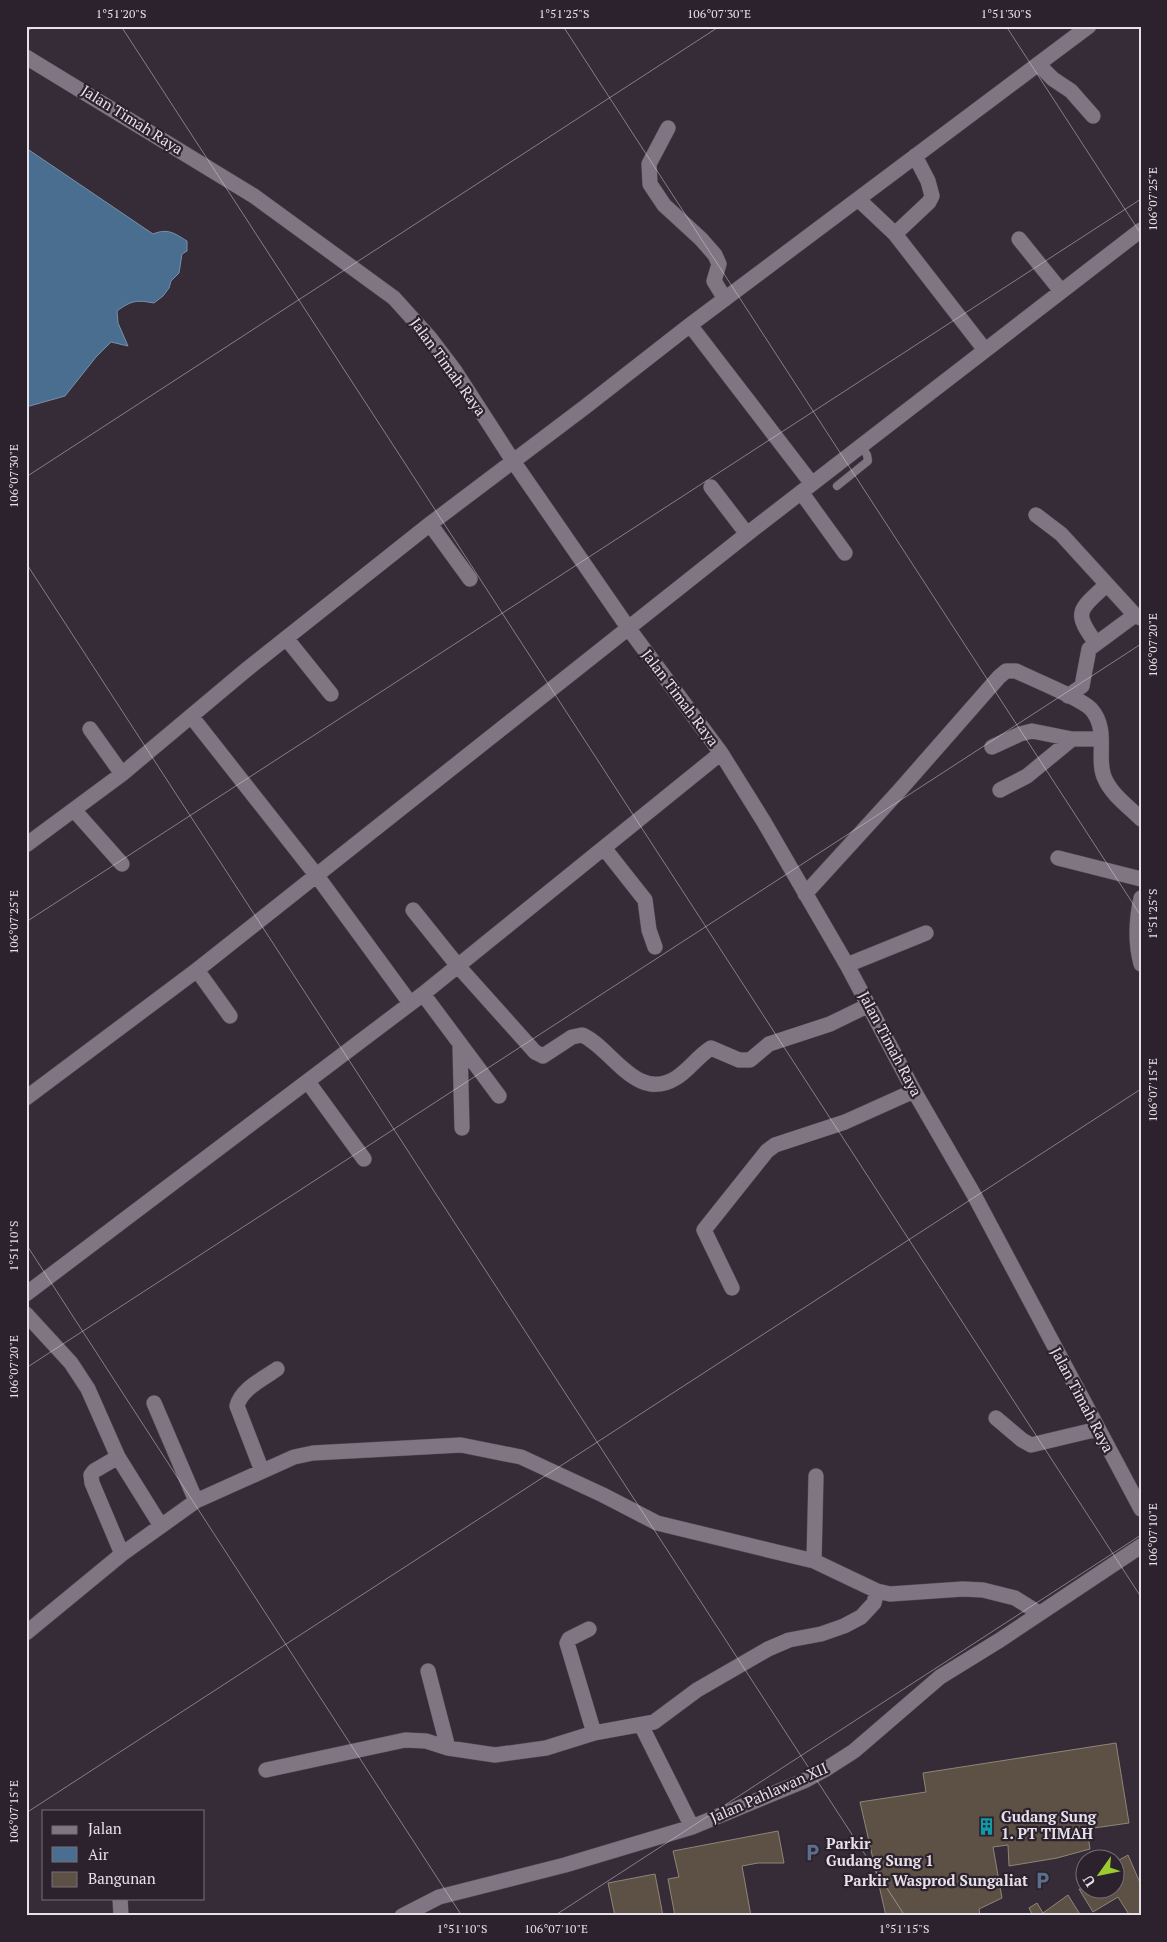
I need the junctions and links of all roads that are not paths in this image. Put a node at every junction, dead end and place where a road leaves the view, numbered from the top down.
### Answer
1 (1089, 26) edge
2 (26, 56) edge
3 (1038, 64) junction
4 (1093, 116) dead end
5 (668, 128) dead end
6 (915, 156) junction
7 (858, 199) junction
8 (1141, 230) edge
9 (895, 234) junction
10 (1020, 239) dead end
11 (1062, 291) junction
12 (724, 299) junction
13 (690, 325) junction
14 (985, 350) junction
15 (861, 445) junction
16 (513, 461) junction
17 (837, 486) dead end
18 (711, 487) dead end
19 (806, 488) junction
20 (1036, 515) dead end
21 (430, 524) junction
22 (747, 534) junction
23 (845, 553) dead end
24 (470, 579) dead end
25 (1106, 585) junction
26 (1138, 617) edge
27 (629, 629) junction
28 (286, 638) junction
29 (1096, 643) junction
30 (331, 694) dead end
31 (1068, 696) junction
32 (191, 716) junction
33 (90, 729) dead end
34 (1072, 739) junction
35 (1101, 740) junction
36 (992, 747) dead end
37 (720, 753) junction
38 (122, 774) junction
39 (1000, 790) dead end
40 (74, 810) junction
41 (1141, 819) edge
42 (26, 845) edge
43 (604, 848) junction
44 (1058, 858) dead end
45 (122, 864) dead end
46 (317, 876) junction
47 (1141, 879) edge
48 (805, 894) junction
49 (1141, 898) edge
50 (413, 910) dead end
51 (926, 933) dead end
52 (655, 947) dead end
53 (1141, 964) edge
54 (847, 965) junction
55 (458, 966) junction
56 (197, 970) junction
57 (423, 994) junction
58 (410, 1003) junction
59 (869, 1005) junction
60 (230, 1016) dead end
61 (460, 1045) junction
62 (308, 1082) junction
63 (914, 1091) junction
64 (498, 1096) dead end
65 (26, 1098) edge
66 (462, 1128) dead end
67 (364, 1159) dead end
68 (732, 1288) dead end
69 (26, 1294) edge
70 (26, 1314) edge
71 (277, 1369) dead end
72 (154, 1403) dead end
73 (996, 1418) dead end
74 (1098, 1430) junction
75 (118, 1457) junction
76 (262, 1471) junction
77 (816, 1476) dead end
78 (196, 1501) junction
79 (1141, 1509) edge
80 (161, 1526) junction
81 (1141, 1546) edge
82 (122, 1554) junction
83 (814, 1561) junction
84 (877, 1591) junction
85 (1039, 1613) junction
86 (589, 1629) dead end
87 (26, 1633) edge
88 (428, 1671) dead end
89 (641, 1725) junction
90 (594, 1733) junction
91 (448, 1748) junction
92 (266, 1770) dead end
93 (692, 1828) junction
94 (120, 1900) edge
95 (121, 1916) edge
96 (402, 1916) edge

1 - 3 street
2 - 16 street, Jalan Timah Raya
3 - 4 street
3 - 6 street
5 - 12 street
6 - 7 street
6 - 9 street
7 - 9 street
7 - 12 street
8 - 11 street
9 - 14 street
10 - 11 street
11 - 14 street
12 - 13 street
13 - 16 street
13 - 19 street
14 - 15 street
15 - 17 lane
15 - 19 street
16 - 21 street
16 - 27 street, Jalan Timah Raya
18 - 22 street
19 - 22 street
19 - 23 street
20 - 25 street
21 - 24 street
21 - 28 street
22 - 27 street
25 - 26 street
25 - 29 street
26 - 29 street
27 - 37 street, Jalan Timah Raya
27 - 46 street
28 - 30 street
28 - 32 street
29 - 31 street
31 - 35 street
31 - 48 street
32 - 38 street
32 - 46 street
33 - 38 street
34 - 35 street
34 - 36 street
34 - 39 street
35 - 41 street
37 - 43 street
37 - 48 street, Jalan Timah Raya
38 - 40 street
40 - 42 street
40 - 45 street
43 - 52 street
43 - 55 street
44 - 47 street
46 - 56 street
46 - 58 street
48 - 54 street, Jalan Timah Raya
49 - 53 street
50 - 55 street
51 - 54 street
54 - 59 street, Jalan Timah Raya
55 - 57 street
55 - 59 street
56 - 60 street
56 - 65 street
57 - 58 street
57 - 61 street
58 - 62 street
59 - 63 street, Jalan Timah Raya
61 - 64 street
61 - 66 street
62 - 67 street
62 - 69 street
63 - 68 street
63 - 74 street, Jalan Timah Raya
70 - 75 street
71 - 76 street
72 - 78 street
73 - 74 street
74 - 79 street, Jalan Timah Raya
75 - 80 street
75 - 82 street
76 - 78 street
76 - 83 street
77 - 83 street
78 - 80 street
80 - 82 street
81 - 85 street, Jalan Pahlawan XII
82 - 87 street
83 - 84 street
84 - 85 street
84 - 89 street
85 - 93 street, Jalan Pahlawan XII
86 - 90 street
88 - 91 street
89 - 90 street
89 - 93 street
90 - 91 street
91 - 92 street
93 - 96 street, Jalan Pahlawan XII
94 - 95 street

